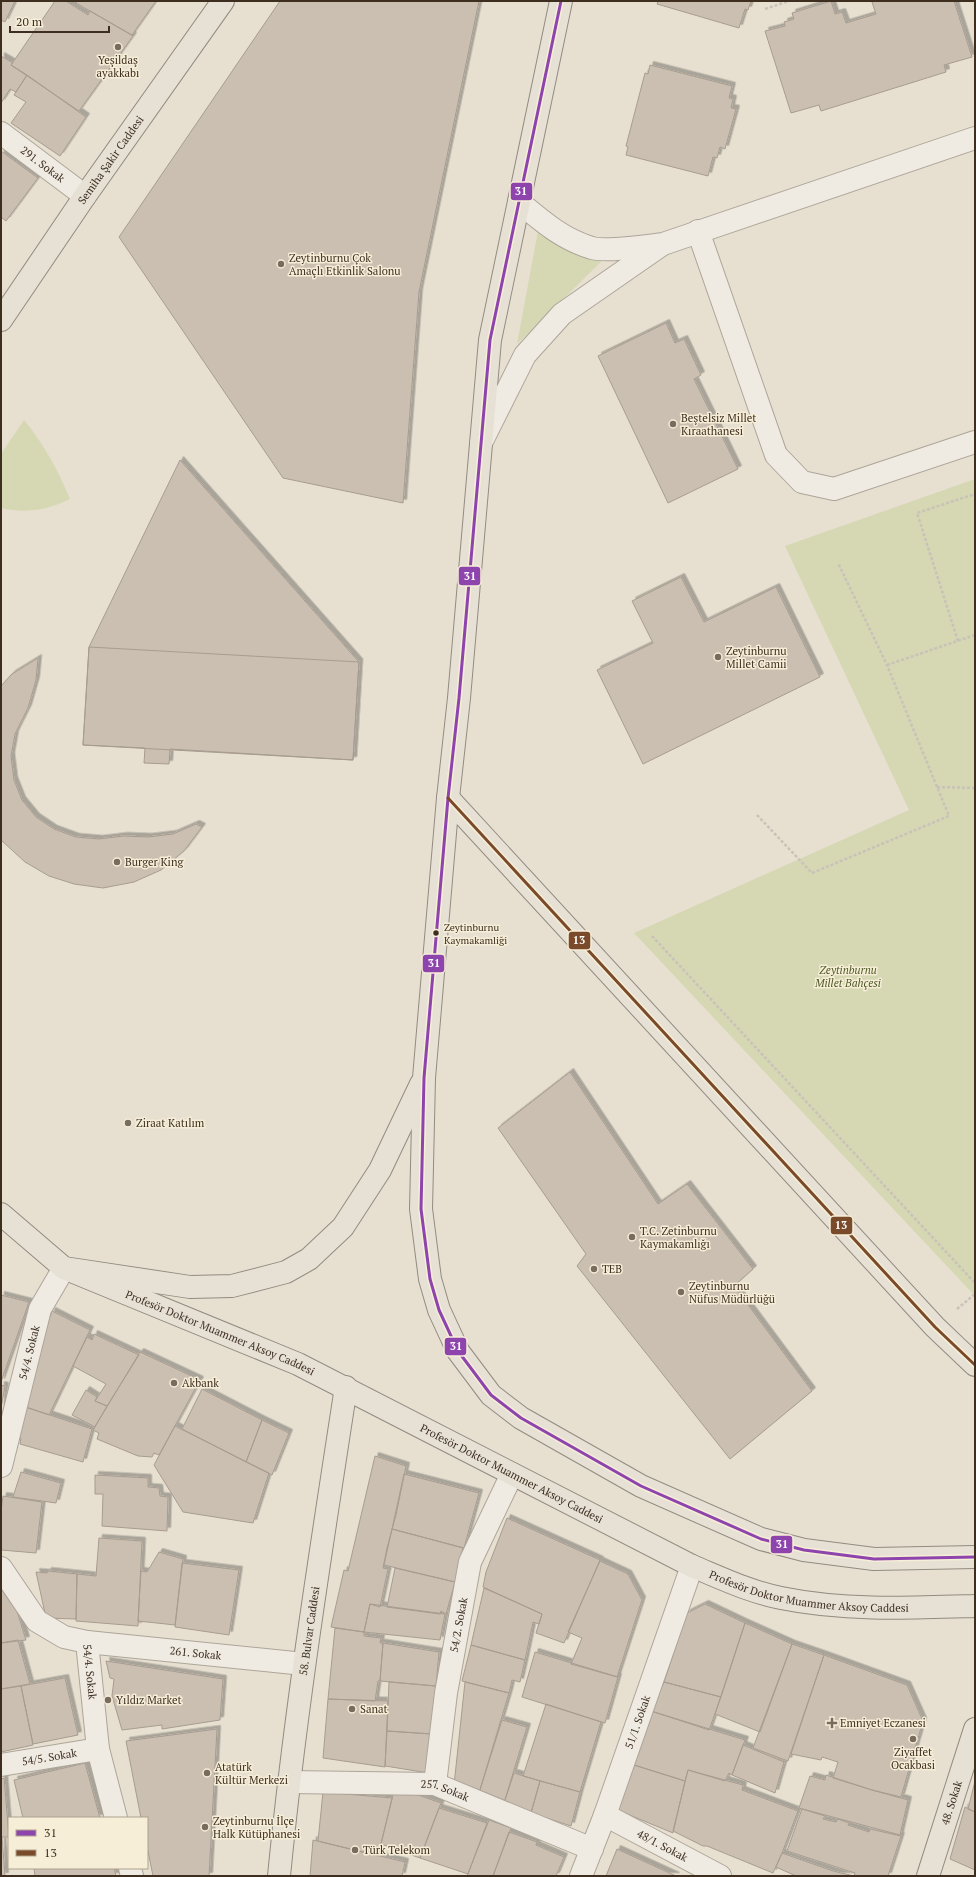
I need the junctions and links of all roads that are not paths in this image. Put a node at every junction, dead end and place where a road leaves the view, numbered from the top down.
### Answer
1 (223, 1) edge
2 (562, 1) edge
3 (1, 133) edge
4 (975, 138) edge
5 (85, 196) junction
6 (519, 202) junction
7 (698, 231) junction
8 (663, 244) junction
9 (1, 320) edge
10 (975, 442) edge
11 (481, 443) junction
12 (448, 798) junction
13 (424, 1078) junction
14 (1, 1214) edge
15 (64, 1268) junction
16 (975, 1365) edge
17 (346, 1387) junction
18 (1, 1466) edge
19 (512, 1474) junction
20 (975, 1557) edge
21 (692, 1566) junction
22 (1, 1568) edge
23 (975, 1606) edge
24 (87, 1642) junction
25 (304, 1664) junction
26 (975, 1729) edge
27 (98, 1749) junction
28 (1, 1766) edge
29 (288, 1782) junction
30 (435, 1784) junction
31 (605, 1815) junction
32 (116, 1817) edge
33 (592, 1849) junction
34 (930, 1875) edge
35 (279, 1876) edge
36 (581, 1876) edge
37 (720, 1876) edge

1 - 5 main road, Semiha Şakir Caddesi
2 - 6 main road
3 - 5 street, 291. Sokak
4 - 7 street
5 - 9 main road, Semiha Şakir Caddesi
6 - 8 street
6 - 11 main road
7 - 8 street
7 - 10 street
8 - 11 street
11 - 12 main road
12 - 13 main road
12 - 16 main road
13 - 15 main road
13 - 20 main road
14 - 15 main road
15 - 17 main road, Profesör Doktor Muammer Aksoy Caddesi
15 - 18 street, 54/4. Sokak
17 - 19 main road, Profesör Doktor Muammer Aksoy Caddesi
17 - 25 main road, 58. Bulvar Caddesi
19 - 21 main road, Profesör Doktor Muammer Aksoy Caddesi
19 - 30 street, 54/2. Sokak
21 - 23 main road, Profesör Doktor Muammer Aksoy Caddesi
21 - 31 street, 51/1. Sokak
22 - 24 street, 54/4. Sokak
24 - 25 street, 261. Sokak
24 - 27 street, 54/4. Sokak
25 - 29 main road, 58. Bulvar Caddesi
26 - 34 main road, 48. Sokak
27 - 28 street, 54/5. Sokak
27 - 32 street, 54/4. Sokak
29 - 30 street, 257. Sokak
29 - 35 main road, 58. Bulvar Caddesi
30 - 33 street, 257. Sokak
31 - 33 street, 51/1. Sokak
31 - 37 street, 48/1. Sokak
33 - 36 street, 51/1. Sokak

